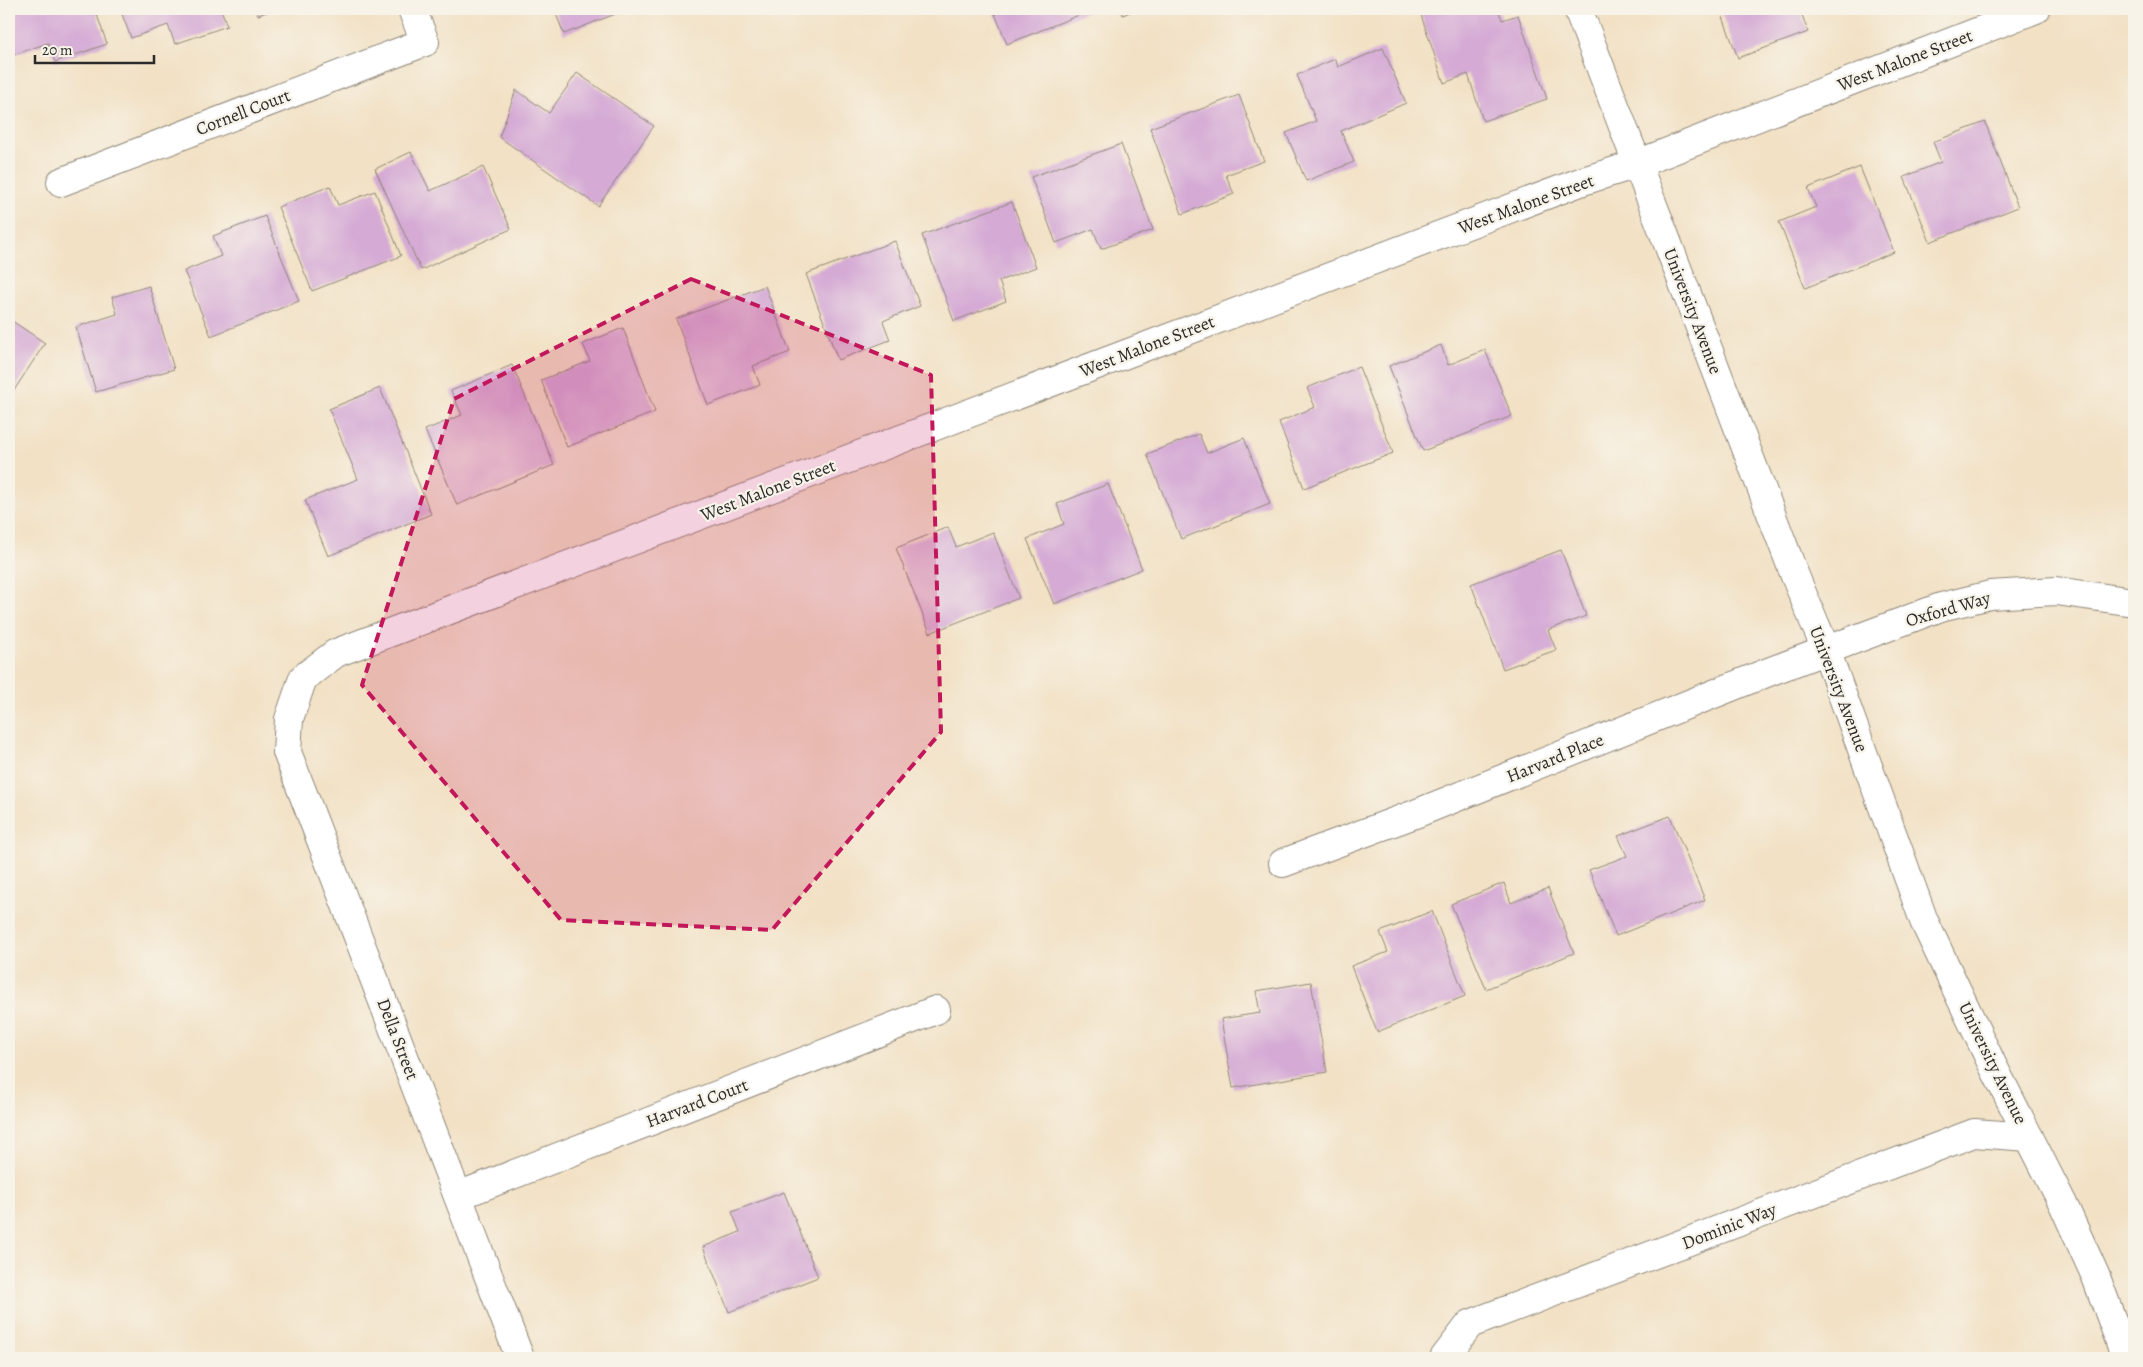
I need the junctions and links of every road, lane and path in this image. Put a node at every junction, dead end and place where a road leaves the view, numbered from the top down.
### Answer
1 (412, 9) edge
2 (1578, 9) edge
3 (2036, 9) edge
4 (1637, 164) junction
5 (61, 182) dead end
6 (2134, 602) edge
7 (1826, 650) junction
8 (289, 719) joint
9 (1283, 863) dead end
10 (936, 1010) dead end
11 (2030, 1137) junction
12 (458, 1196) junction
13 (1444, 1357) edge
14 (520, 1358) edge
15 (2126, 1358) edge

1 - 5 street, Cornell Court
2 - 4 street, University Avenue
3 - 4 street, West Malone Street
4 - 7 street, University Avenue
4 - 8 street, West Malone Street
6 - 7 street, Oxford Way
7 - 9 street, Harvard Place
7 - 11 street, University Avenue
8 - 12 street, Della Street
10 - 12 street, Harvard Court
11 - 13 street, Dominic Way
11 - 15 street, University Avenue
12 - 14 street, Della Street

